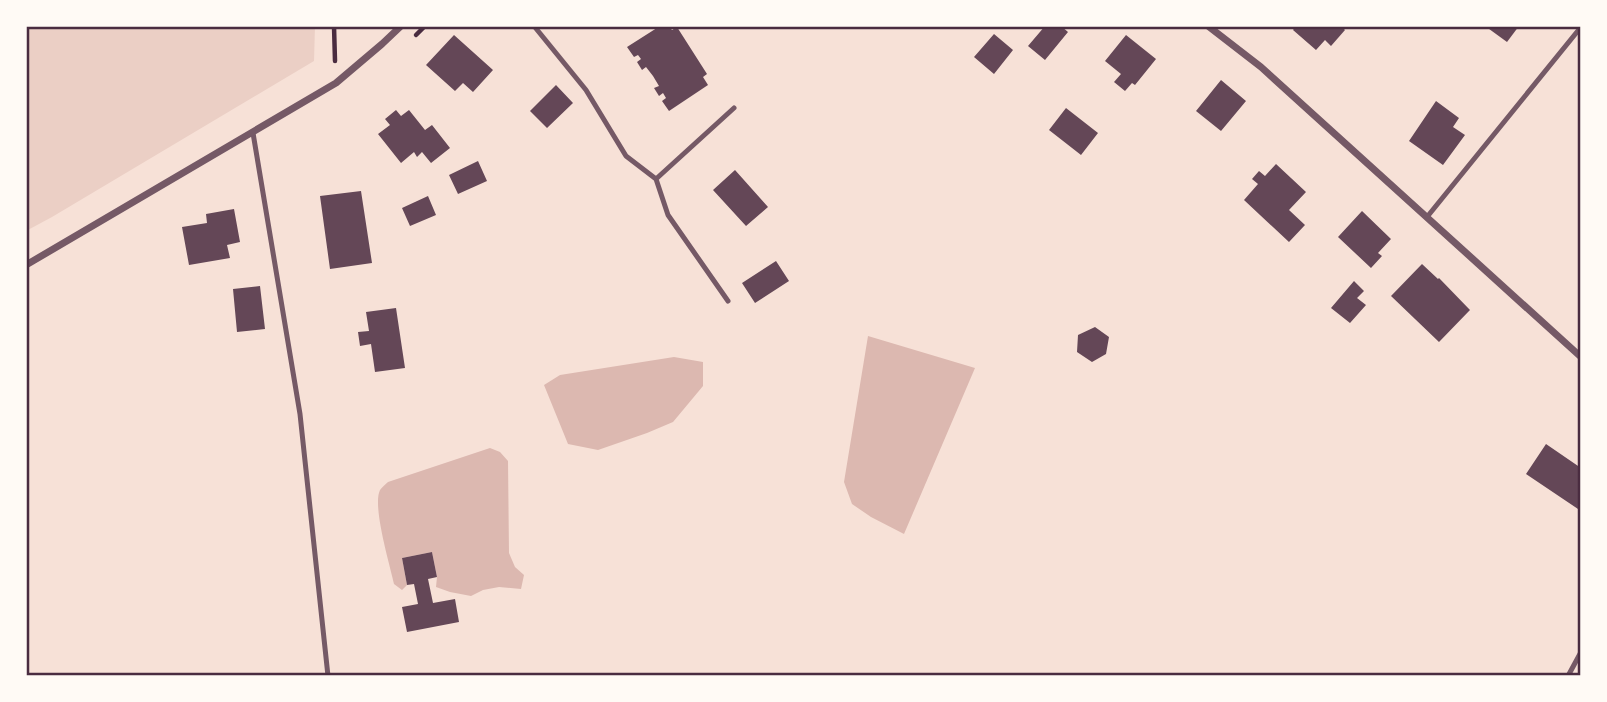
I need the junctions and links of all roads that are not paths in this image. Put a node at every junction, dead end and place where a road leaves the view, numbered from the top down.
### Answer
1 (401, 26) edge
2 (534, 26) edge
3 (1208, 26) edge
4 (1581, 27) edge
5 (734, 108) dead end
6 (253, 133) junction
7 (656, 179) junction
8 (1427, 217) junction
9 (26, 265) edge
10 (727, 301) dead end
11 (1581, 357) edge
12 (1581, 652) edge
13 (328, 676) edge
14 (1568, 676) edge

1 - 6 street
2 - 7 lane
3 - 8 street
4 - 8 lane
5 - 7 lane
6 - 9 street
6 - 13 lane
7 - 10 lane
8 - 11 street
12 - 14 lane

